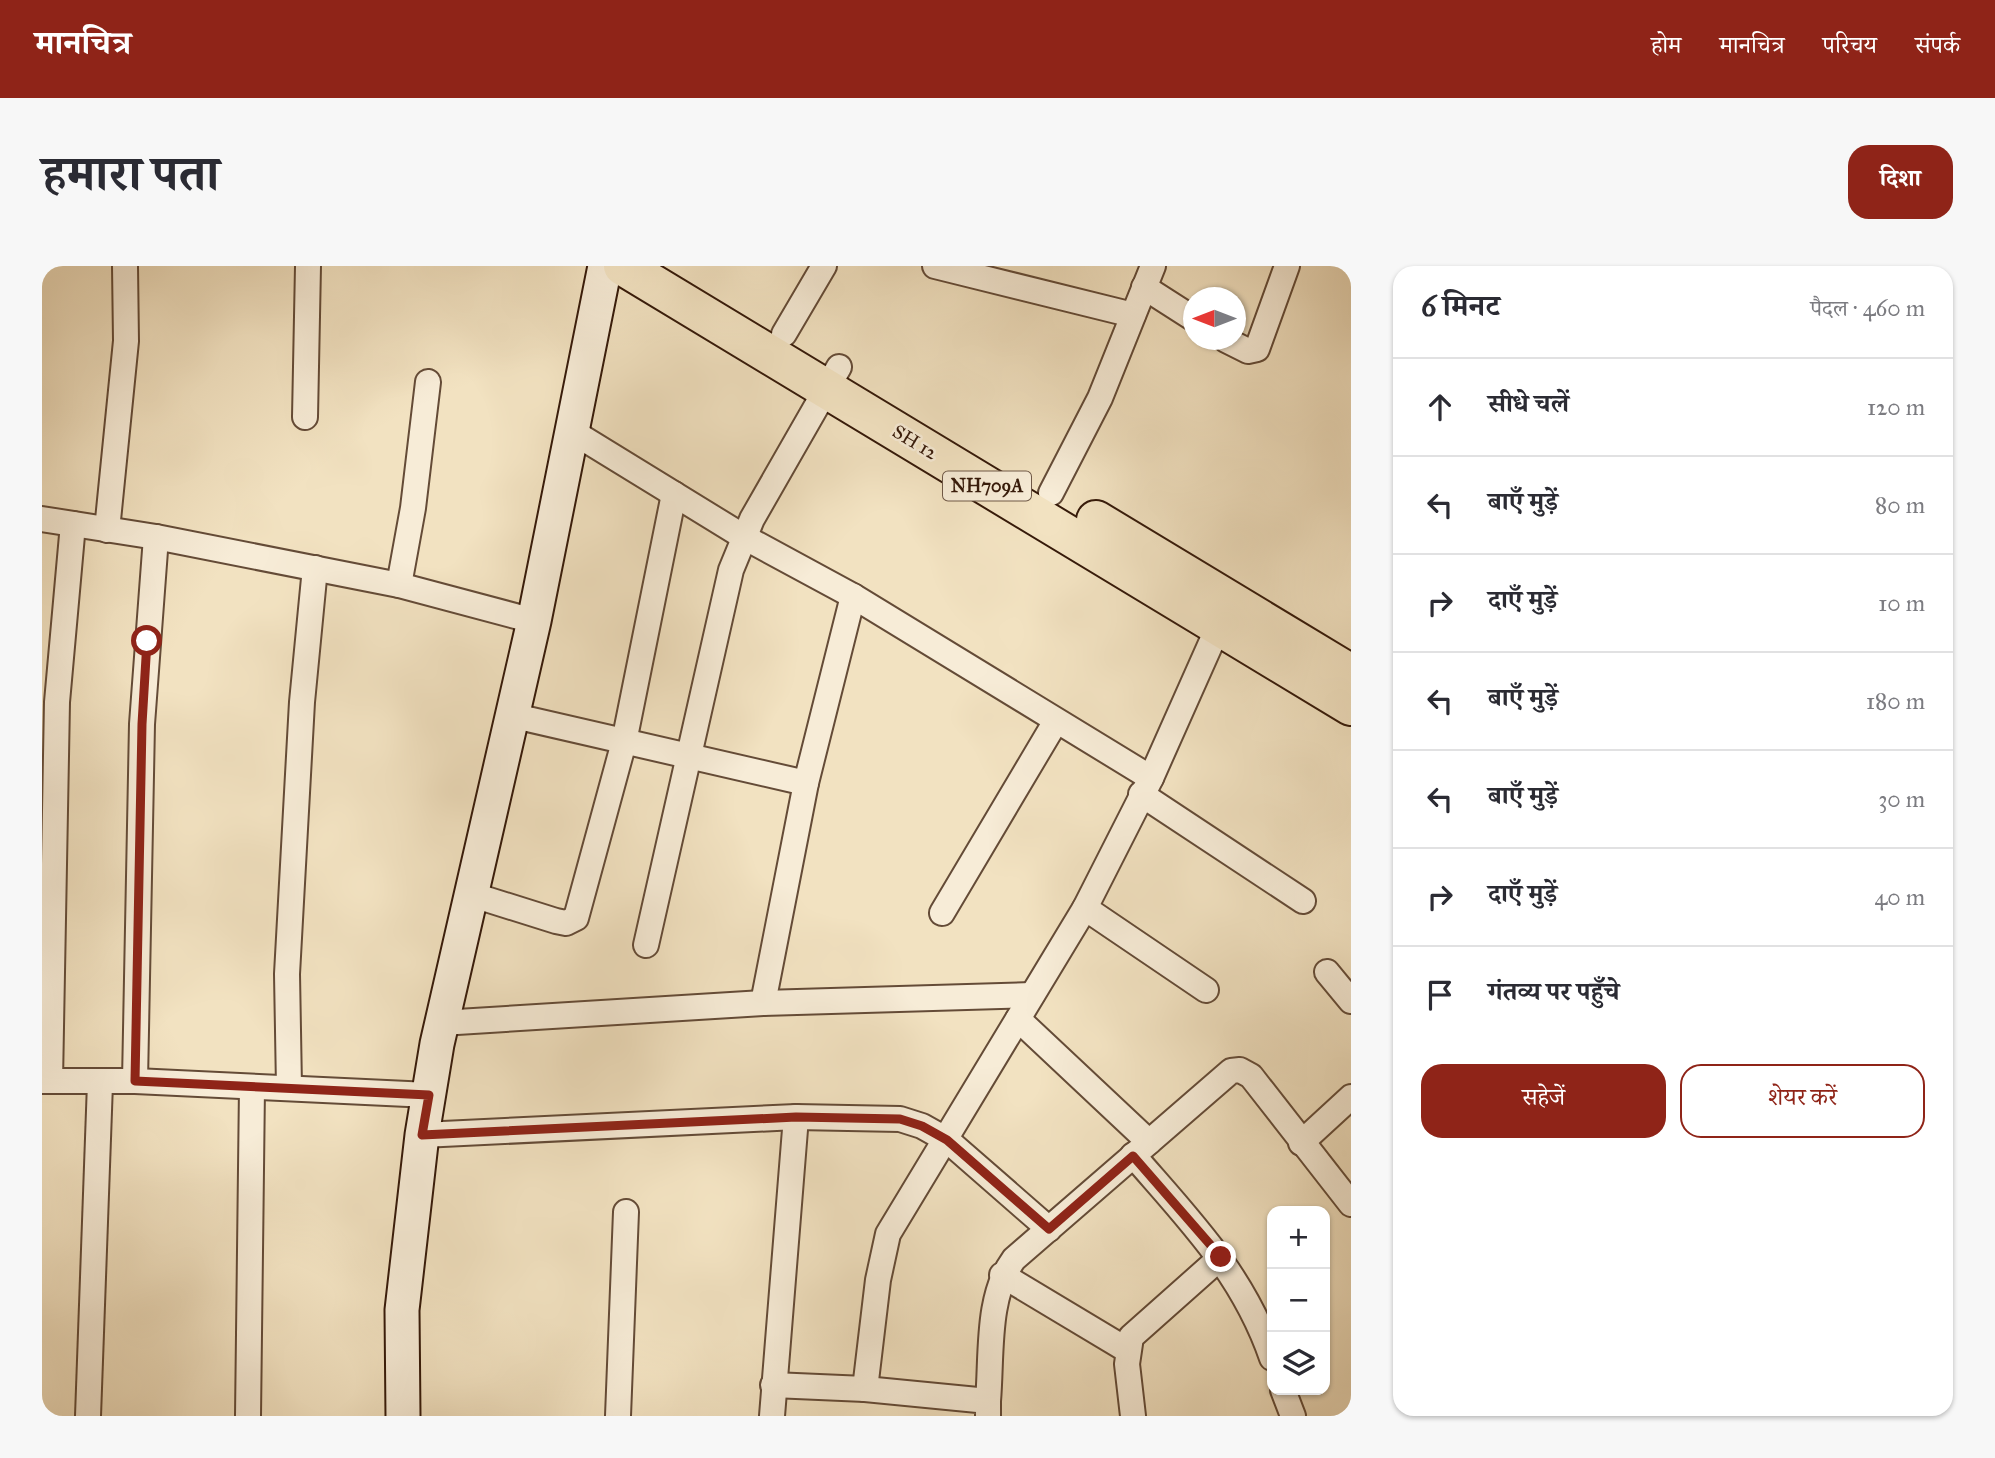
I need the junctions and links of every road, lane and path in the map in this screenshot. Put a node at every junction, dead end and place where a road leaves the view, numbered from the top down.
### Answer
1 (125, 266) edge
2 (308, 266) edge
3 (605, 266) edge
4 (623, 266) edge
5 (671, 266) edge
6 (824, 266) edge
7 (935, 266) edge
8 (1287, 266) edge
9 (1148, 277) edge
10 (1183, 308) edge
11 (1133, 315) junction
12 (784, 334) junction
13 (1246, 350) edge
14 (833, 378) junction
15 (428, 382) dead end
16 (305, 416) dead end
17 (573, 432) junction
18 (674, 494) junction
19 (1051, 494) junction
20 (42, 519) edge
21 (73, 524) junction
22 (107, 530) junction
23 (156, 537) junction
24 (744, 537) junction
25 (316, 568) junction
26 (399, 585) junction
27 (852, 596) junction
28 (1224, 613) junction
29 (534, 621) junction
30 (1351, 674) edge
31 (1351, 706) edge
32 (510, 715) junction
33 (1056, 721) junction
34 (624, 742) junction
35 (689, 757) junction
36 (48, 771) edge
37 (806, 783) junction
38 (1146, 786) junction
39 (470, 894) junction
40 (1303, 901) dead end
41 (1086, 908) junction
42 (942, 913) dead end
43 (47, 923) edge
44 (646, 946) dead end
45 (1327, 972) dead end
46 (1206, 990) dead end
47 (1032, 995) junction
48 (1351, 1001) edge
49 (763, 1003) junction
50 (1018, 1019) junction
51 (441, 1023) junction
52 (46, 1081) edge
53 (135, 1081) junction
54 (100, 1083) junction
55 (252, 1087) junction
56 (289, 1087) junction
57 (429, 1095) junction
58 (1351, 1097) edge
59 (796, 1117) junction
60 (422, 1135) junction
61 (947, 1140) junction
62 (1301, 1143) junction
63 (1141, 1149) junction
64 (1351, 1204) edge
65 (626, 1212) dead end
66 (1049, 1229) junction
67 (1221, 1257) junction
68 (1002, 1275) junction
69 (1267, 1344) edge
70 (1127, 1350) junction
71 (773, 1385) junction
72 (865, 1390) junction
73 (1285, 1395) edge
74 (988, 1408) edge
75 (88, 1416) edge
76 (248, 1416) edge
77 (403, 1416) edge
78 (618, 1416) edge
79 (772, 1416) edge
80 (1133, 1416) edge
81 (1293, 1416) edge

1 - 22 street
2 - 16 street
3 - 17 street
4 - 14 highway, SH 12 / NH709A
5 - 12 highway, SH 12 / NH709A
6 - 12 street
7 - 11 street
8 - 13 street
9 - 10 street
9 - 11 street
11 - 19 street
12 - 14 highway, SH 12 / NH709A
14 - 19 highway, SH 12 / NH709A
14 - 24 street
14 - 28 highway, SH 12 / NH709A
15 - 26 street
17 - 18 street
17 - 29 street
18 - 24 street
18 - 34 street
19 - 28 highway, SH 12 / NH709A
20 - 21 street
21 - 22 street
21 - 36 street
22 - 23 street
23 - 25 street
23 - 53 street
24 - 27 street
24 - 35 street
25 - 26 street
25 - 56 street
26 - 29 street
27 - 33 street
27 - 37 street
28 - 30 highway, SH 12 / NH709A
28 - 31 highway, SH 12 / NH709A
28 - 38 street
29 - 32 street
32 - 34 street
32 - 39 street
33 - 38 street
33 - 42 street
34 - 35 street
34 - 39 street
35 - 37 street
35 - 44 street
36 - 43 street
37 - 49 street
38 - 40 street
38 - 41 street
39 - 51 street
41 - 46 street
41 - 47 street
43 - 52 street
45 - 48 street
47 - 49 street
47 - 50 street
49 - 51 street
50 - 61 street
50 - 63 street
51 - 57 street
52 - 54 street
53 - 54 street
53 - 55 street
54 - 75 street
55 - 56 street
55 - 76 street
56 - 57 street
57 - 60 street
58 - 62 street
59 - 60 street
59 - 61 street
59 - 71 street
60 - 77 street
61 - 66 street
61 - 72 street
62 - 63 street
62 - 64 street
63 - 66 street
63 - 67 street
65 - 78 street
66 - 68 street
67 - 69 street
67 - 70 street
68 - 70 street
68 - 74 street
70 - 80 street
71 - 72 street
71 - 79 street
72 - 74 street
73 - 81 street

